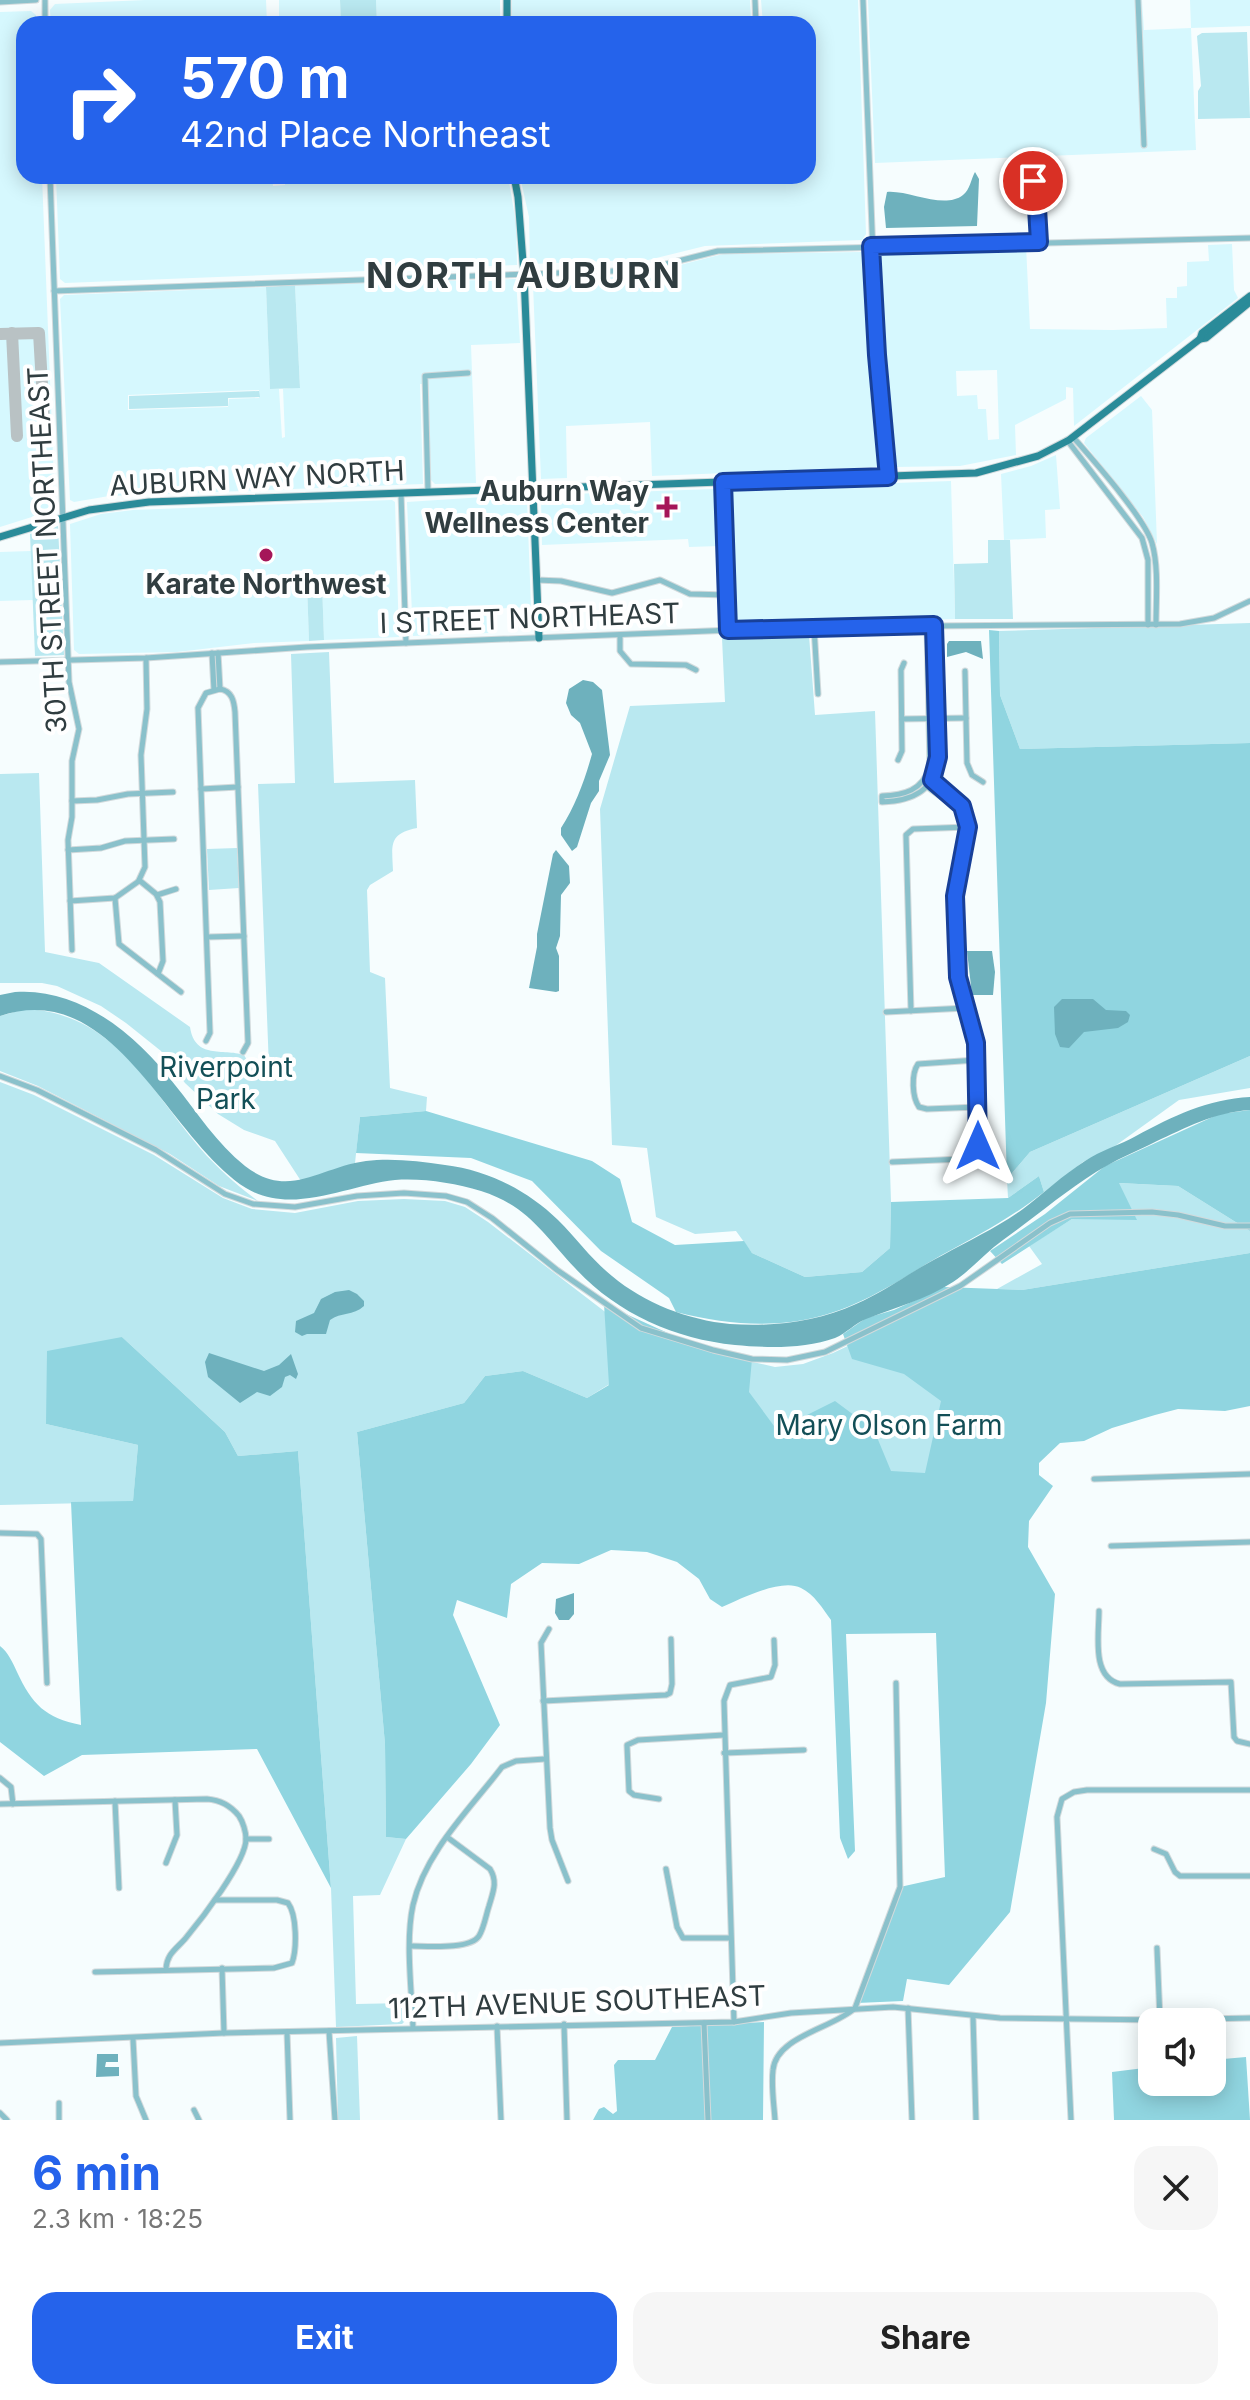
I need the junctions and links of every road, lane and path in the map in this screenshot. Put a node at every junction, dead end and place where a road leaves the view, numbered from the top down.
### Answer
1 (36, 0) edge
2 (863, 0) edge
3 (1138, 0) edge
4 (0, 2) edge
5 (1144, 145) dead end
6 (50, 184) edge
7 (516, 184) edge
8 (1036, 191) dead end
9 (1250, 238) edge
10 (1039, 242) junction
11 (871, 246) junction
12 (524, 275) junction
13 (54, 291) junction
14 (1250, 296) edge
15 (1250, 302) edge
16 (1201, 338) junction
17 (468, 373) dead end
18 (1070, 438) junction
19 (888, 477) junction
20 (723, 482) junction
21 (534, 488) junction
22 (401, 492) junction
23 (428, 492) junction
24 (63, 517) junction
25 (0, 537) edge
26 (537, 580) junction
27 (727, 595) junction
28 (1250, 601) edge
29 (931, 625) junction
30 (1148, 625) junction
31 (1156, 625) junction
32 (814, 627) junction
33 (728, 630) junction
34 (620, 635) junction
35 (539, 638) junction
36 (406, 644) junction
37 (215, 653) junction
38 (146, 658) junction
39 (68, 660) junction
40 (0, 662) edge
41 (904, 663) dead end
42 (696, 670) dead end
43 (965, 671) dead end
44 (217, 690) junction
45 (818, 694) dead end
46 (933, 718) junction
47 (966, 718) junction
48 (902, 719) junction
49 (898, 760) dead end
50 (927, 782) junction
51 (983, 782) dead end
52 (238, 787) junction
53 (201, 789) junction
54 (173, 792) dead end
55 (143, 793) junction
56 (72, 801) junction
57 (968, 827) junction
58 (174, 839) dead end
59 (144, 840) junction
60 (68, 850) junction
61 (139, 880) junction
62 (176, 889) dead end
63 (157, 895) junction
64 (115, 898) junction
65 (70, 901) junction
66 (244, 936) junction
67 (207, 937) junction
68 (72, 950) dead end
69 (158, 974) junction
70 (181, 992) dead end
71 (966, 1008) junction
72 (911, 1011) junction
73 (886, 1012) dead end
74 (206, 1041) dead end
75 (243, 1052) dead end
76 (976, 1060) junction
77 (0, 1076) edge
78 (978, 1107) junction
79 (892, 1162) dead end
80 (1250, 1226) edge
81 (1250, 1474) edge
82 (1094, 1479) dead end
83 (0, 1533) edge
84 (1250, 1542) edge
85 (1111, 1546) dead end
86 (1099, 1611) dead end
87 (549, 1629) dead end
88 (671, 1639) dead end
89 (774, 1640) dead end
90 (47, 1683) dead end
91 (896, 1683) dead end
92 (543, 1701) junction
93 (724, 1735) junction
94 (1250, 1744) edge
95 (804, 1750) dead end
96 (724, 1753) junction
97 (545, 1759) junction
98 (0, 1778) edge
99 (1250, 1790) edge
100 (659, 1799) dead end
101 (175, 1800) junction
102 (115, 1801) junction
103 (0, 1804) edge
104 (13, 1804) junction
105 (447, 1837) junction
106 (246, 1839) junction
107 (269, 1839) dead end
108 (1154, 1849) dead end
109 (166, 1863) dead end
110 (666, 1869) dead end
111 (1250, 1876) edge
112 (568, 1881) dead end
113 (119, 1888) dead end
114 (214, 1900) junction
115 (730, 1938) junction
116 (411, 1946) junction
117 (1157, 1948) dead end
118 (222, 1968) junction
119 (166, 1969) junction
120 (95, 1972) dead end
121 (855, 2008) junction
122 (908, 2008) junction
123 (1160, 2008) edge
124 (973, 2016) junction
125 (1250, 2018) edge
126 (1068, 2019) junction
127 (1226, 2019) edge
128 (1138, 2020) edge
129 (734, 2022) junction
130 (704, 2023) junction
131 (564, 2024) junction
132 (497, 2026) junction
133 (413, 2028) junction
134 (329, 2031) junction
135 (287, 2032) junction
136 (224, 2033) junction
137 (133, 2039) junction
138 (0, 2043) edge
139 (59, 2103) dead end
140 (194, 2110) dead end
141 (0, 2113) edge
142 (143, 2119) edge
143 (7, 2120) edge
144 (59, 2120) edge
145 (199, 2120) edge
146 (290, 2120) edge
147 (335, 2120) edge
148 (501, 2120) edge
149 (567, 2120) edge
150 (708, 2120) edge
151 (775, 2120) edge
152 (912, 2120) edge
153 (976, 2120) edge
154 (1071, 2120) edge

1 - 4 street
2 - 11 street
3 - 5 street
6 - 13 street, 30TH STREET NORTHEAST
7 - 12 main road
8 - 10 street
9 - 10 street
10 - 11 street
11 - 12 street
11 - 19 street
12 - 13 street
12 - 21 main road
13 - 24 street, 30TH STREET NORTHEAST
14 - 16 main road, AUBURN WAY NORTH
15 - 16 main road, AUBURN WAY NORTH
16 - 18 main road, AUBURN WAY NORTH
17 - 23 street
18 - 19 main road, AUBURN WAY NORTH
18 - 30 street
18 - 31 street
19 - 20 main road, AUBURN WAY NORTH
20 - 21 main road, AUBURN WAY NORTH
20 - 27 street
21 - 23 main road, AUBURN WAY NORTH
21 - 26 main road
22 - 23 main road, AUBURN WAY NORTH
22 - 24 main road, AUBURN WAY NORTH
22 - 36 street
24 - 25 main road, AUBURN WAY NORTH
24 - 39 street, 30TH STREET NORTHEAST
26 - 27 street
26 - 35 main road
27 - 33 street
28 - 31 street, I STREET NORTHEAST
29 - 30 street, I STREET NORTHEAST
29 - 32 street, I STREET NORTHEAST
29 - 46 street
30 - 31 street, I STREET NORTHEAST
32 - 33 street, I STREET NORTHEAST
32 - 45 street
33 - 34 street, I STREET NORTHEAST
34 - 35 street, I STREET NORTHEAST
34 - 42 street
35 - 36 street, I STREET NORTHEAST
36 - 37 street, I STREET NORTHEAST
37 - 38 street, I STREET NORTHEAST
37 - 44 street
38 - 39 street, I STREET NORTHEAST
38 - 55 street
39 - 40 street, I STREET NORTHEAST
39 - 56 street, 30TH STREET NORTHEAST
41 - 48 street
43 - 47 street
44 - 52 street
44 - 53 street
46 - 47 street
46 - 48 street
46 - 50 street
47 - 51 street
48 - 49 street
50 - 50 street
50 - 57 street
52 - 53 street
52 - 66 street
53 - 67 street
54 - 55 street
55 - 56 street
55 - 59 street
56 - 60 street, 30TH STREET NORTHEAST
57 - 71 street
57 - 72 street
58 - 59 street
59 - 60 street
59 - 61 street
60 - 65 street, 30TH STREET NORTHEAST
61 - 63 street
61 - 64 street
62 - 63 street
63 - 69 street
64 - 65 street
64 - 69 street
65 - 68 street, 30TH STREET NORTHEAST
66 - 67 street
66 - 75 street
67 - 74 street
69 - 70 street
71 - 72 street
71 - 76 street
72 - 73 street
76 - 78 street
76 - 78 street
77 - 80 street
78 - 79 street
81 - 82 street
83 - 90 street
84 - 85 street
86 - 94 street
87 - 92 street
88 - 92 street
89 - 93 street
91 - 121 street
92 - 97 street
93 - 96 street
93 - 100 street
95 - 96 street
96 - 115 street
97 - 105 street
97 - 112 street
98 - 104 street
99 - 126 street
101 - 102 street
101 - 106 street
101 - 109 street
102 - 104 street
102 - 113 street
103 - 104 street
105 - 116 street
105 - 116 street
106 - 107 street
106 - 114 street
108 - 111 street
110 - 115 street
114 - 118 street
114 - 119 street
115 - 129 street
116 - 133 street
117 - 123 street
118 - 119 street
118 - 136 street
119 - 120 street
121 - 122 street, 112TH AVENUE SOUTHEAST
121 - 129 street, 112TH AVENUE SOUTHEAST
121 - 151 street
122 - 124 street, 112TH AVENUE SOUTHEAST
122 - 152 street
124 - 126 street, 112TH AVENUE SOUTHEAST
124 - 153 street
125 - 127 street, 112TH AVENUE SOUTHEAST
126 - 128 street, 112TH AVENUE SOUTHEAST
126 - 154 street
129 - 130 street, 112TH AVENUE SOUTHEAST
130 - 131 street, 112TH AVENUE SOUTHEAST
130 - 150 street
131 - 132 street, 112TH AVENUE SOUTHEAST
131 - 149 street
132 - 133 street, 112TH AVENUE SOUTHEAST
132 - 148 street
133 - 134 street, 112TH AVENUE SOUTHEAST
134 - 135 street, 112TH AVENUE SOUTHEAST
134 - 147 street
135 - 136 street, 112TH AVENUE SOUTHEAST
135 - 146 street
136 - 137 street, 112TH AVENUE SOUTHEAST
137 - 138 street, 112TH AVENUE SOUTHEAST
137 - 142 street
139 - 144 street
140 - 145 street
141 - 143 street

